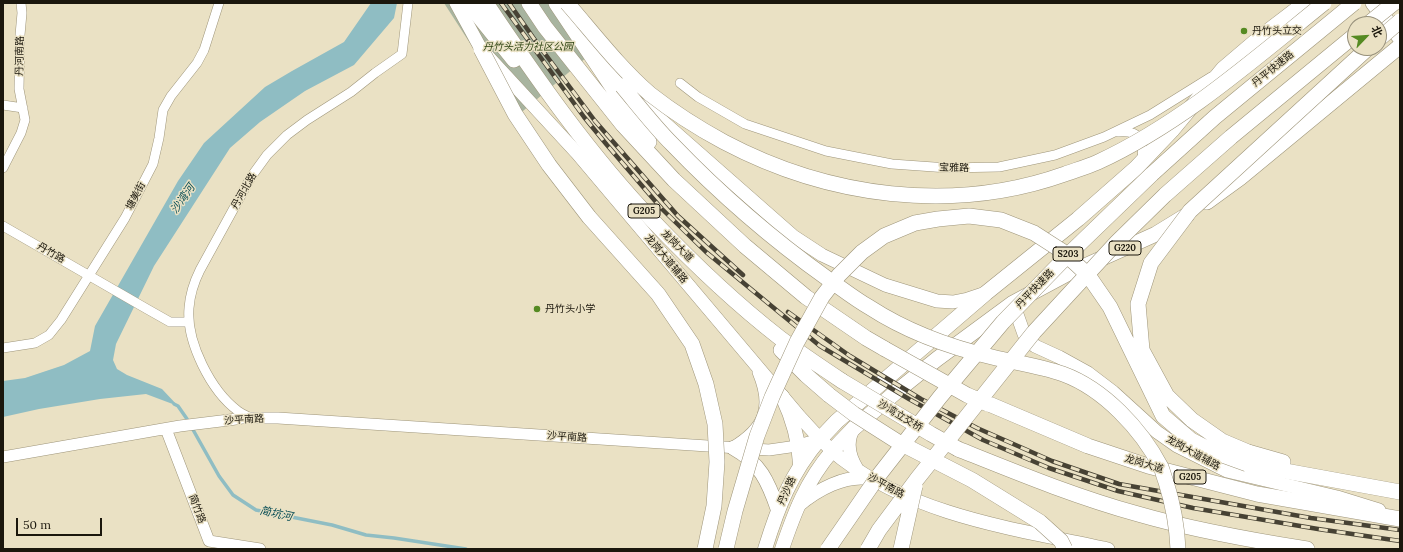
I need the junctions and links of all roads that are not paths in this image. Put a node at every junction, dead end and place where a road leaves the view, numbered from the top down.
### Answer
1 (21, 3) edge
2 (219, 3) edge
3 (408, 3) edge
4 (456, 3) edge
5 (468, 3) edge
6 (486, 3) edge
7 (529, 3) edge
8 (556, 3) edge
9 (560, 3) edge
10 (567, 3) edge
11 (1305, 3) edge
12 (1324, 3) edge
13 (1354, 3) edge
14 (1373, 3) edge
15 (1394, 3) edge
16 (1378, 16) edge
17 (1400, 21) edge
18 (1387, 32) edge
19 (1400, 38) edge
20 (1347, 42) edge
21 (1400, 46) edge
22 (481, 49) junction
23 (1359, 56) edge
24 (1223, 69) junction
25 (680, 83) dead end
26 (622, 86) junction
27 (553, 100) junction
28 (3, 105) edge
29 (23, 108) junction
30 (1115, 132) junction
31 (1142, 162) junction
32 (3, 168) edge
33 (674, 180) junction
34 (3, 226) edge
35 (89, 275) junction
36 (986, 292) junction
37 (1013, 302) junction
38 (751, 314) junction
39 (189, 322) junction
40 (3, 348) edge
41 (748, 356) junction
42 (842, 381) joint
43 (782, 396) junction
44 (252, 418) junction
45 (166, 429) junction
46 (849, 433) junction
47 (820, 439) junction
48 (798, 445) junction
49 (733, 448) junction
50 (832, 451) junction
51 (3, 457) edge
52 (1248, 458) junction
53 (800, 464) junction
54 (858, 470) junction
55 (917, 479) junction
56 (875, 480) junction
57 (1400, 492) edge
58 (798, 506) junction
59 (778, 510) junction
60 (1400, 518) edge
61 (210, 545) edge
62 (1088, 546) edge
63 (260, 549) edge
64 (706, 549) edge
65 (726, 549) edge
66 (765, 549) edge
67 (782, 549) edge
68 (828, 549) edge
69 (868, 549) edge
70 (901, 549) edge
71 (1066, 549) edge
72 (1108, 549) edge
73 (1178, 549) edge
74 (1307, 549) edge

1 - 29 street, 丹河南路
2 - 35 street, 塘美街
3 - 39 street, 丹河北路
4 - 22 main road, 龙岗大道辅路
5 - 27 highway
6 - 27 highway, 龙岗大道 / G205
7 - 33 highway, G205
8 - 33 highway
9 - 26 main road
10 - 12 highway, bridge
11 - 24 highway
13 - 68 highway, 丹平快速路 / S203, bridge
14 - 19 highway
15 - 16 highway, bridge
17 - 18 highway, bridge
20 - 55 highway, S203, bridge
21 - 37 highway, G220
22 - 41 main road, 龙岗大道辅路
22 - 64 highway, bridge
23 - 52 highway, bridge
24 - 30 street, 宝雅路
24 - 31 highway
25 - 30 street, 宝雅路
26 - 36 main road
26 - 73 highway, bridge
27 - 38 highway, 龙岗大道 / G205
28 - 29 street
29 - 32 street, 丹河南路
30 - 31 street
31 - 36 highway
33 - 60 highway, 龙岗大道 / G205, bridge
34 - 35 street, 丹竹路
35 - 39 street, 丹竹路
35 - 40 street, 塘美街
36 - 47 highway
37 - 46 highway, G220
37 - 60 main road, 龙岗大道辅路
38 - 42 highway, 龙岗大道 / G205
38 - 71 highway, bridge
39 - 44 street, 丹河北路
41 - 43 main road, 龙岗大道辅路
41 - 49 main road
42 - 74 highway, 沙湾立交桥 / G205, bridge
43 - 47 main road, 龙岗大道辅路
43 - 48 main road
44 - 45 street, 沙平南路
44 - 49 street, 沙平南路
45 - 51 street, 沙平南路
45 - 61 street, 简竹路
46 - 50 highway, G220
46 - 54 main road
47 - 48 street, 沙平南路
47 - 50 main road, 沙平南路
47 - 53 main road, 丹沙路
48 - 49 street, 沙平南路
48 - 53 main road
49 - 59 main road
50 - 54 main road, 沙平南路
50 - 58 main road, 丹沙路
52 - 57 highway
52 - 65 highway, bridge
53 - 59 main road, 丹沙路
54 - 56 main road, 沙平南路
55 - 69 highway, S203, bridge
55 - 70 highway, bridge
56 - 58 main road
56 - 62 main road, 沙平南路
58 - 67 main road, 丹沙路
59 - 66 main road, 丹沙路
61 - 63 street, 简竹路
62 - 72 main road, 沙平南路

